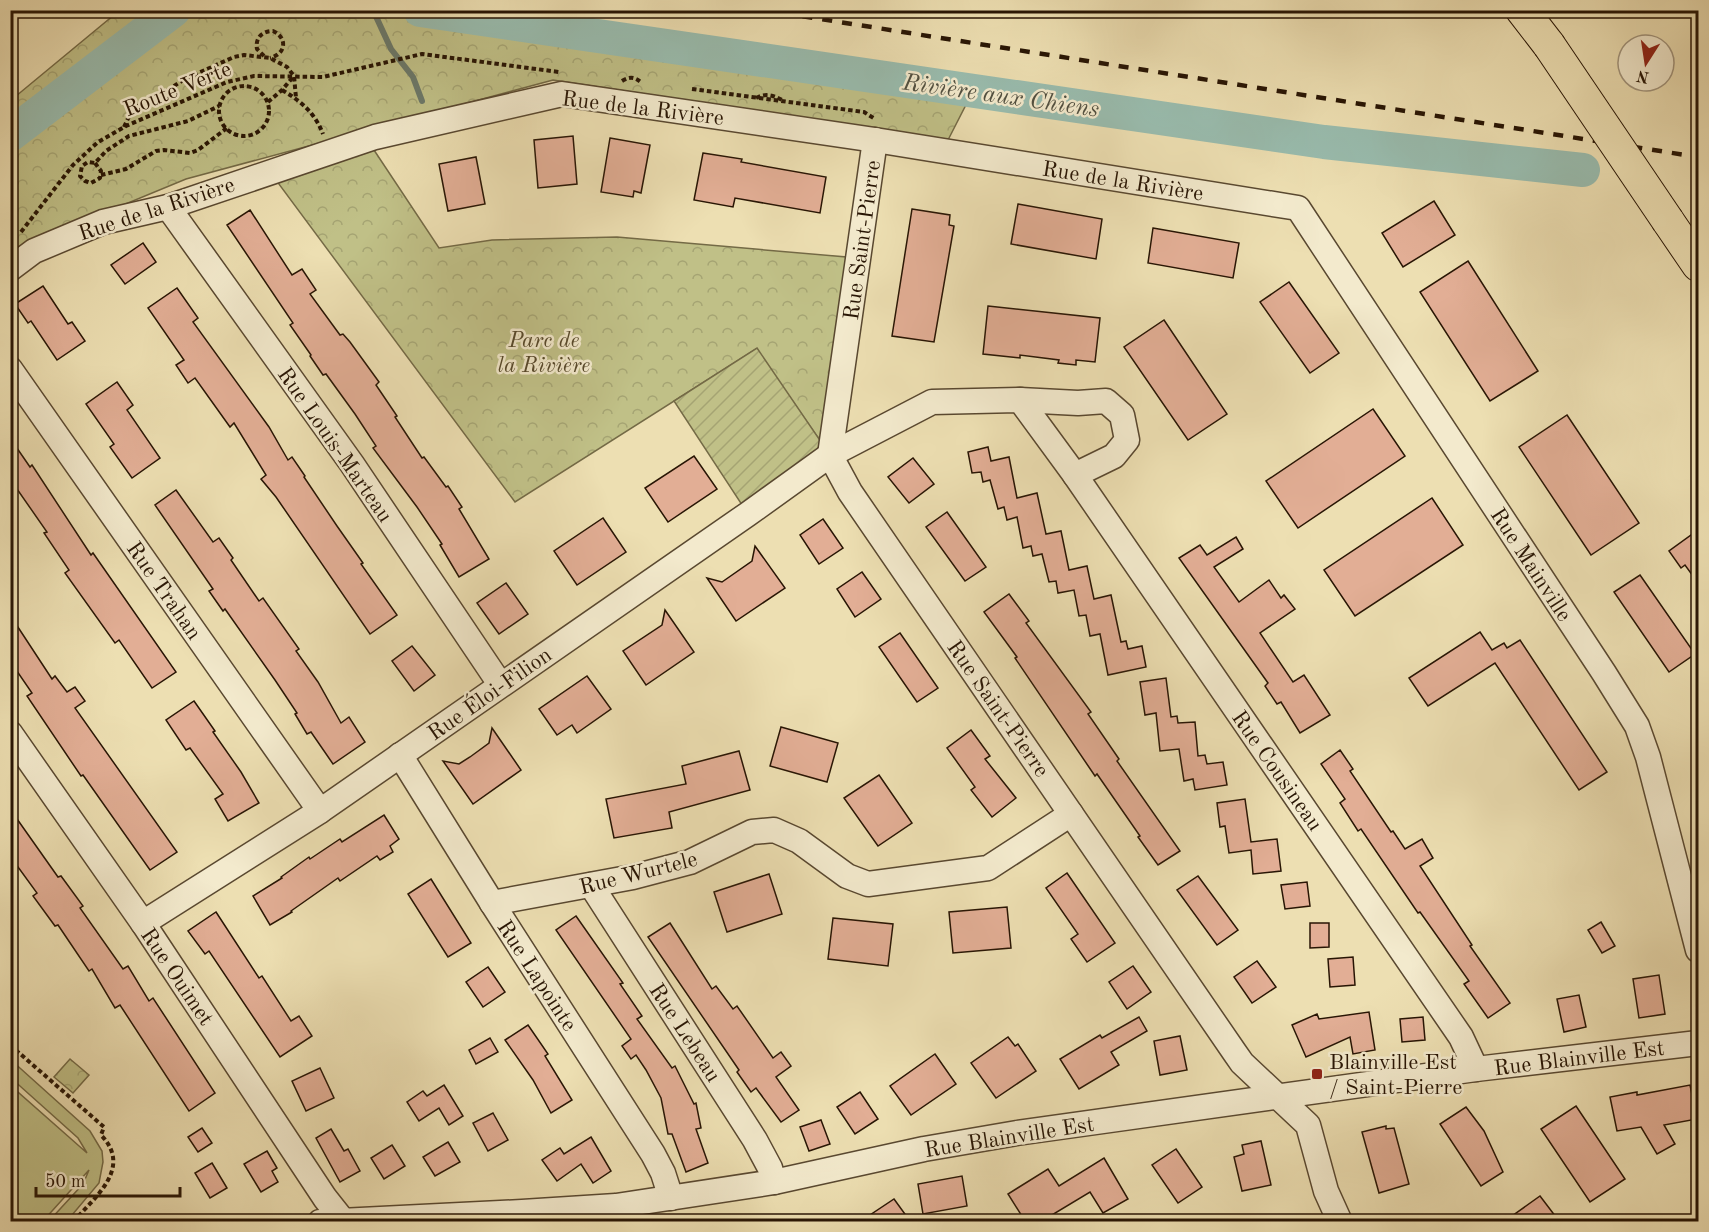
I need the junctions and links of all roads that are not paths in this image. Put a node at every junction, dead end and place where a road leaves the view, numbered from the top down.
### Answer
1 (1522, 10) edge
2 (1528, 10) edge
3 (1550, 45) junction
4 (875, 140) junction
5 (168, 207) junction
6 (1298, 208) joint
7 (1698, 265) edge
8 (10, 269) edge
9 (10, 369) edge
10 (1020, 400) junction
11 (830, 455) junction
12 (1075, 475) junction
13 (500, 684) junction
14 (10, 733) edge
15 (400, 755) junction
16 (320, 811) junction
17 (1071, 814) junction
18 (591, 885) junction
19 (492, 903) junction
20 (143, 923) junction
21 (1698, 950) edge
22 (1698, 1043) edge
23 (1476, 1069) junction
24 (1279, 1097) junction
25 (774, 1182) junction
26 (671, 1198) junction
27 (336, 1221) edge
28 (1340, 1221) edge

1 - 3 main road
2 - 3 main road
3 - 7 main road, bridge
4 - 5 street, Rue de la Rivière
4 - 6 street, Rue de la Rivière
4 - 11 street, Rue Saint-Pierre
5 - 8 street, Rue de la Rivière
5 - 13 street, Rue Louis-Marteau
6 - 21 street, Rue Mainville
9 - 16 street, Rue Trahan
10 - 11 street
10 - 12 street, Rue Cousineau
10 - 12 street
11 - 13 street, Rue Éloi-Filion
11 - 17 street, Rue Saint-Pierre
12 - 23 street, Rue Cousineau
13 - 15 street, Rue Éloi-Filion
14 - 20 street, Rue Ouimet
15 - 16 street, Rue Éloi-Filion
15 - 19 street, Rue Lapointe
16 - 20 street, Rue Éloi-Filion
17 - 18 street, Rue Wurtele
17 - 24 street, Rue Saint-Pierre
18 - 19 street, Rue Wurtele
18 - 25 street, Rue Lebeau
19 - 26 street, Rue Lapointe
20 - 27 street, Rue Ouimet
22 - 23 street, Rue Blainville Est
23 - 24 street, Rue Blainville Est
24 - 25 street, Rue Blainville Est
24 - 28 street, Rue Saint-Pierre
25 - 26 street, Rue Blainville Est
26 - 27 street, Rue Blainville Est

